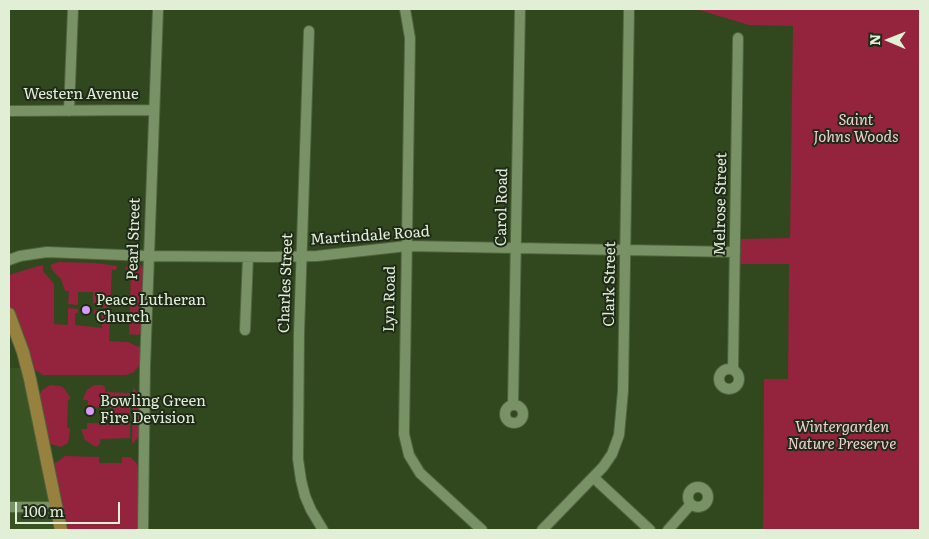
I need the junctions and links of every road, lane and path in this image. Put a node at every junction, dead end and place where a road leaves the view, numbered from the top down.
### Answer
1 (73, 9) edge
2 (158, 9) edge
3 (405, 9) edge
4 (520, 9) edge
5 (629, 9) edge
6 (309, 31) dead end
7 (738, 38) dead end
8 (154, 110) junction
9 (9, 111) edge
10 (70, 111) junction
11 (407, 246) junction
12 (517, 248) junction
13 (626, 250) junction
14 (735, 252) junction
15 (148, 256) junction
16 (302, 256) junction
17 (248, 257) junction
18 (9, 260) edge
19 (9, 314) edge
20 (245, 330) dead end
21 (733, 370) dead end
22 (513, 405) dead end
23 (594, 478) junction
24 (691, 504) dead end
25 (9, 507) edge
26 (56, 507) junction
27 (61, 530) edge
28 (143, 530) edge
29 (323, 530) edge
30 (482, 530) edge
31 (542, 530) edge
32 (650, 530) edge
33 (668, 530) edge

1 - 10 street
2 - 8 street, Pearl Street
3 - 11 street, Lyn Road
4 - 12 street, Carol Road
5 - 13 street, Clark Street
6 - 16 street, Charles Street
7 - 14 street, Melrose Street
8 - 10 street, Western Avenue
8 - 15 street, Pearl Street
9 - 10 street, Western Avenue
11 - 12 street, Martindale Road
11 - 16 street, Martindale Road
11 - 30 street, Lyn Road
12 - 13 street, Martindale Road
12 - 22 street, Carol Road
13 - 14 street, Martindale Road
13 - 23 street, Clark Street
14 - 21 street, Melrose Street
15 - 17 street, Martindale Road
15 - 18 street, Martindale Road
15 - 28 street, Pearl Street
16 - 17 street, Martindale Road
16 - 29 street, Charles Street
17 - 20 street
19 - 26 main road
23 - 31 street, Clark Street
23 - 32 street
24 - 33 street
25 - 26 street
26 - 27 main road

